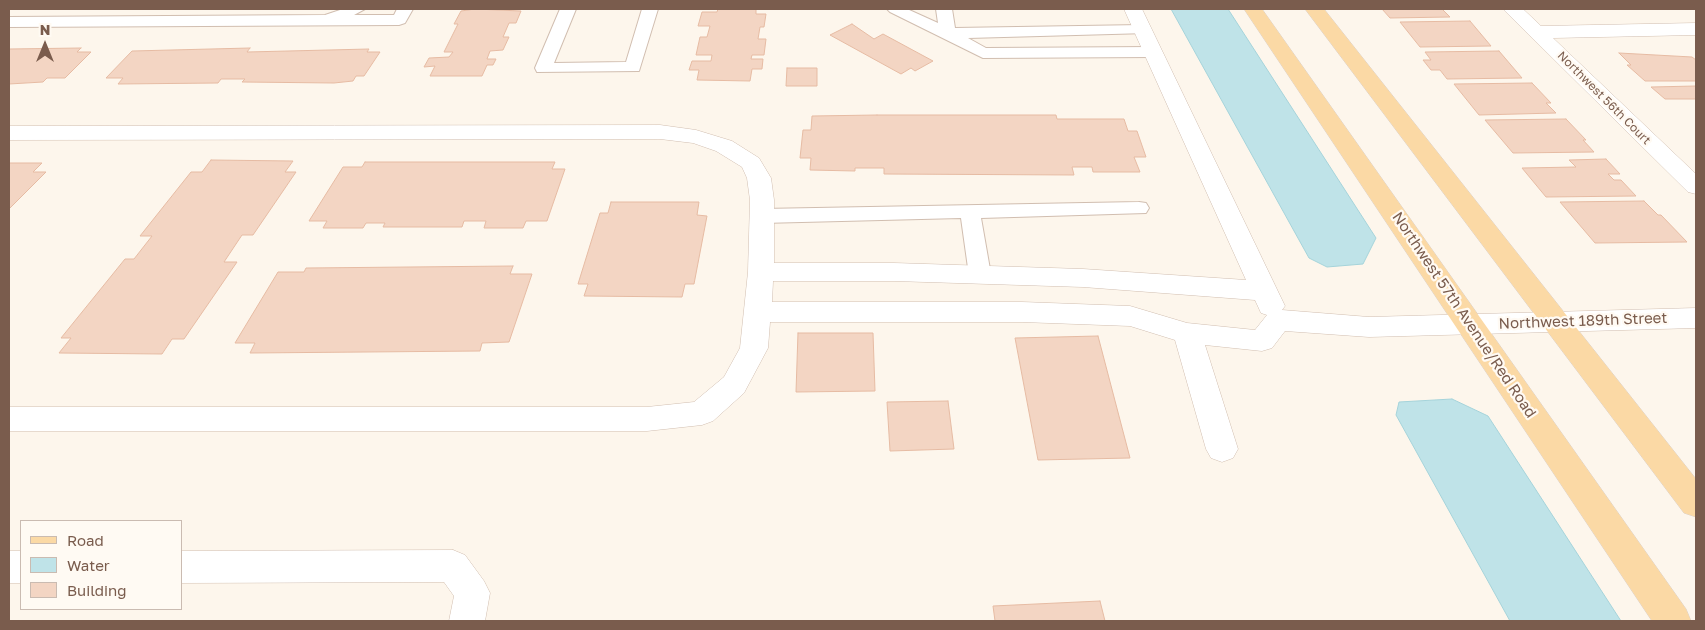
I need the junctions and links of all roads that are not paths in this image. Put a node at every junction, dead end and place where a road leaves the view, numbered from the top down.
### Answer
1 (119, 9) edge
2 (207, 9) edge
3 (357, 9) edge
4 (405, 9) edge
5 (568, 9) edge
6 (650, 9) edge
7 (895, 9) edge
8 (1254, 9) edge
9 (1314, 9) edge
10 (1512, 9) edge
11 (1137, 19) edge
12 (327, 20) junction
13 (105, 21) junction
14 (196, 21) junction
15 (946, 21) edge
16 (9, 22) edge
17 (1696, 29) edge
18 (1008, 32) junction
19 (1537, 32) junction
20 (1153, 52) junction
21 (1013, 53) junction
22 (9, 133) edge
23 (1696, 187) edge
24 (1139, 208) dead end
25 (970, 212) junction
26 (762, 216) junction
27 (761, 272) junction
28 (980, 275) junction
29 (1264, 291) junction
30 (758, 312) junction
31 (1696, 318) edge
32 (1278, 320) junction
33 (1557, 322) junction
34 (1470, 324) junction
35 (1187, 333) junction
36 (9, 419) edge
37 (1222, 449) dead end
38 (1696, 503) edge
39 (182, 566) edge
40 (468, 621) edge
41 (1673, 621) edge

1 - 13 lane
2 - 14 lane
3 - 12 lane
4 - 12 lane
5 - 6 lane
7 - 15 lane
8 - 34 main road, Northwest 57th Avenue/Red Road
9 - 33 main road
10 - 19 street, Northwest 56th Court
11 - 15 lane
11 - 18 lane
11 - 20 street
12 - 14 lane
13 - 14 lane
13 - 16 lane
15 - 18 lane
15 - 21 lane
17 - 19 street
18 - 21 lane
19 - 23 street, Northwest 56th Court
20 - 21 lane
20 - 29 street
22 - 26 street
24 - 25 lane
25 - 26 lane
25 - 28 lane
26 - 27 street
27 - 28 street
27 - 30 street
28 - 29 street
29 - 32 street
30 - 35 street
30 - 36 street
31 - 33 street, Northwest 189th Street
32 - 34 street, Northwest 189th Street
32 - 35 street
33 - 34 street, Northwest 189th Street
33 - 38 main road
34 - 41 main road, Northwest 57th Avenue/Red Road
35 - 37 street
39 - 40 street

